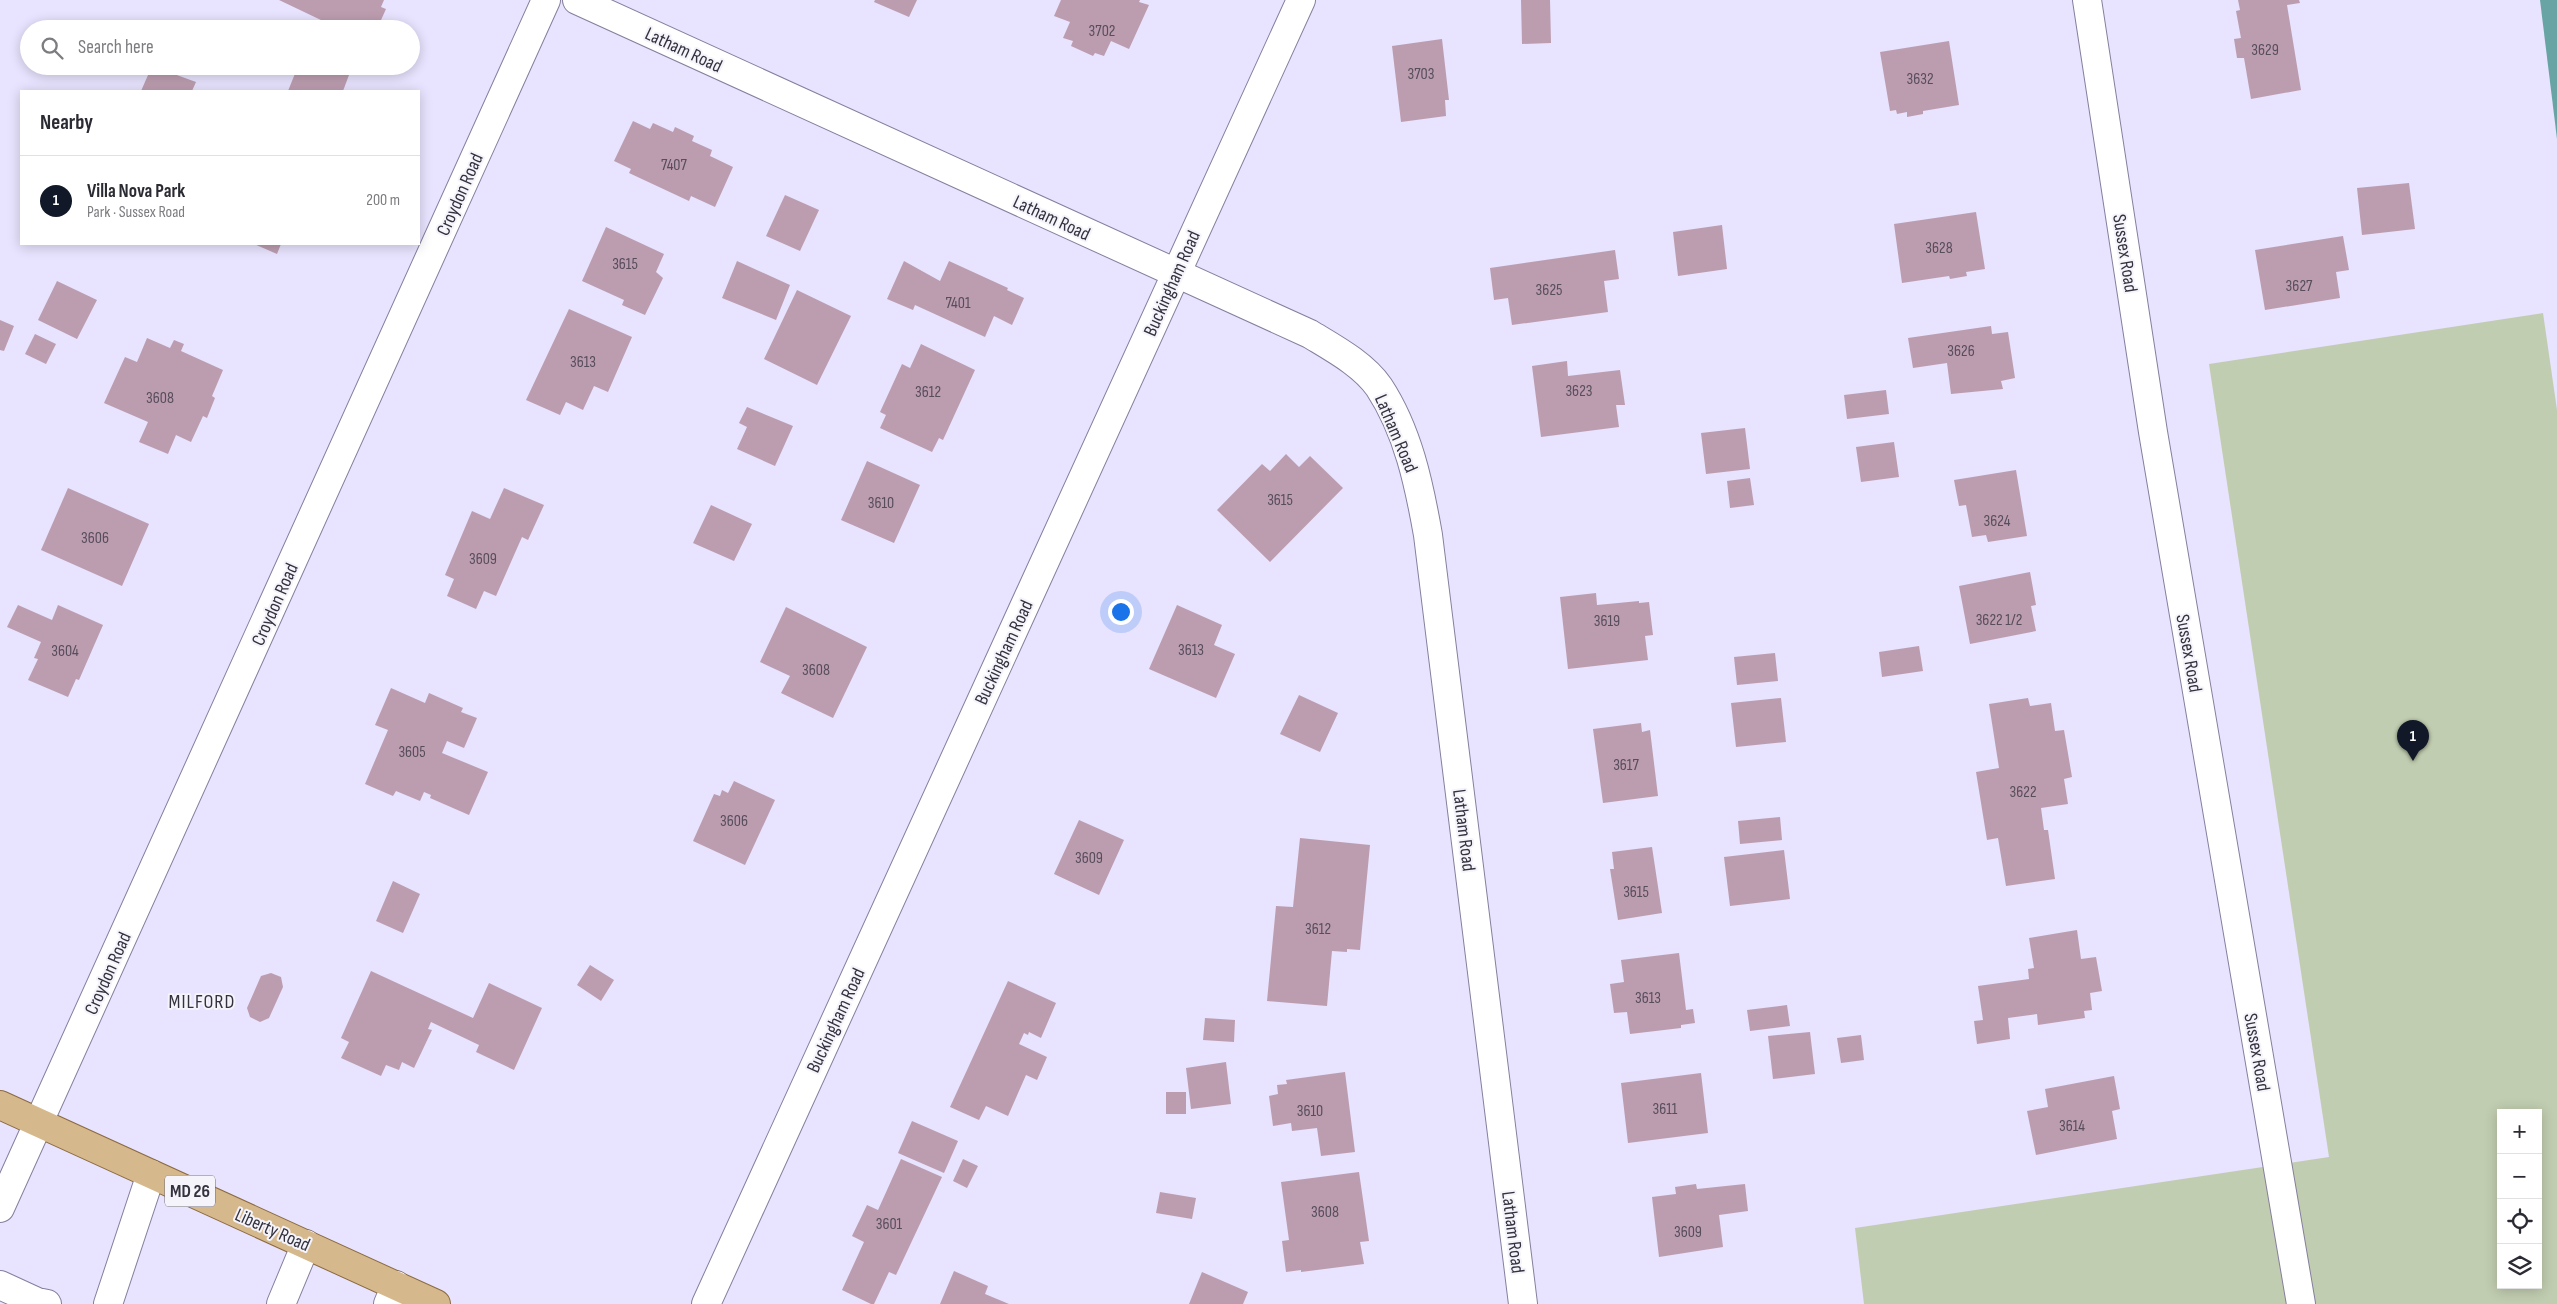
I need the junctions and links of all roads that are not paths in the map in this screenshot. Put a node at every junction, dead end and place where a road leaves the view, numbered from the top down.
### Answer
1 (546, 0) edge
2 (577, 0) edge
3 (1301, 0) edge
4 (2087, 0) edge
5 (1176, 273) junction
6 (0, 1105) edge
7 (40, 1123) junction
8 (151, 1174) junction
9 (0, 1208) edge
10 (306, 1244) junction
11 (0, 1285) edge
12 (392, 1295) edge
13 (47, 1304) edge
14 (108, 1304) edge
15 (281, 1304) edge
16 (436, 1304) edge
17 (706, 1304) edge
18 (1523, 1304) edge
19 (2301, 1304) edge

1 - 7 street, Croydon Road
2 - 5 street, Latham Road
3 - 5 street, Buckingham Road
4 - 19 street, Sussex Road
5 - 17 street, Buckingham Road
5 - 18 street, Latham Road
6 - 7 main road, Liberty Road / MD 26
7 - 8 main road, Liberty Road / MD 26
7 - 9 street, Croydon Road
8 - 10 main road, Liberty Road / MD 26
8 - 14 street
10 - 12 main road, Liberty Road / MD 26
10 - 15 street
11 - 13 street
12 - 16 main road, Liberty Road / MD 26

